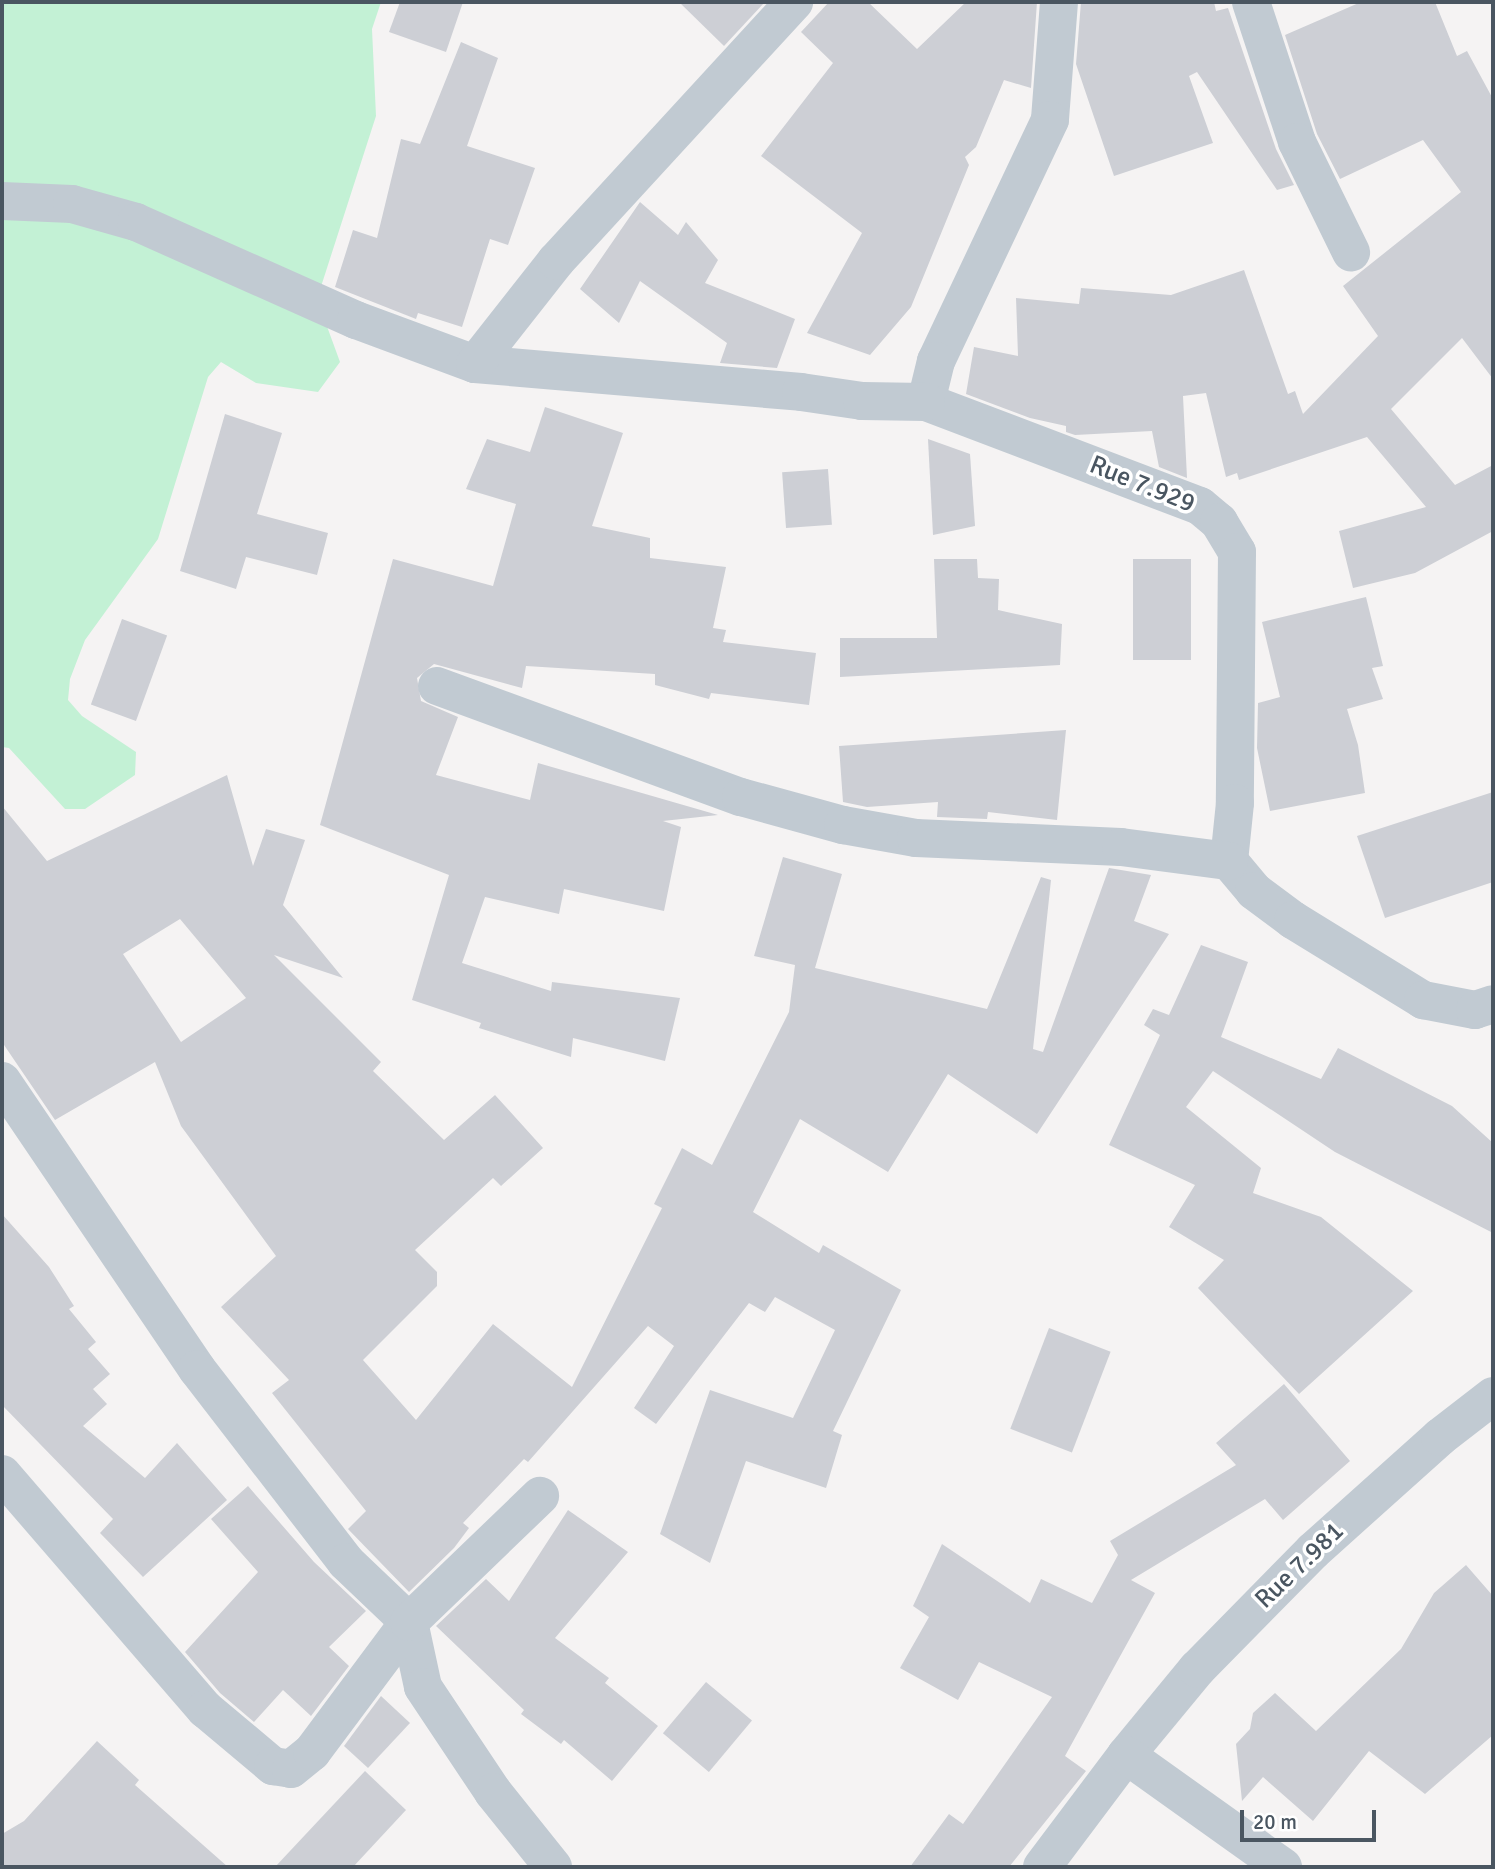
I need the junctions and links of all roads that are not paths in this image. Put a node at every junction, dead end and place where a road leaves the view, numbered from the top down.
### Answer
1 (794, 2) edge
2 (1059, 2) edge
3 (1251, 2) edge
4 (2, 201) edge
5 (1351, 252) dead end
6 (475, 364) junction
7 (926, 402) junction
8 (438, 686) dead end
9 (1229, 861) junction
10 (1493, 1004) edge
11 (2, 1081) edge
12 (1493, 1396) edge
13 (2, 1474) edge
14 (540, 1496) dead end
15 (409, 1622) junction
16 (1126, 1755) junction
17 (553, 1867) edge
18 (1042, 1867) edge
19 (1283, 1867) edge

1 - 6 street
2 - 7 street
3 - 5 street
4 - 6 street, Rue 7.929
6 - 7 street, Rue 7.929
7 - 9 street, Rue 7.929
8 - 9 street
9 - 10 street
11 - 15 street
12 - 16 street, Rue 7.981
13 - 15 street
14 - 15 street
15 - 17 street
16 - 18 street, Rue 7.981
16 - 19 street

